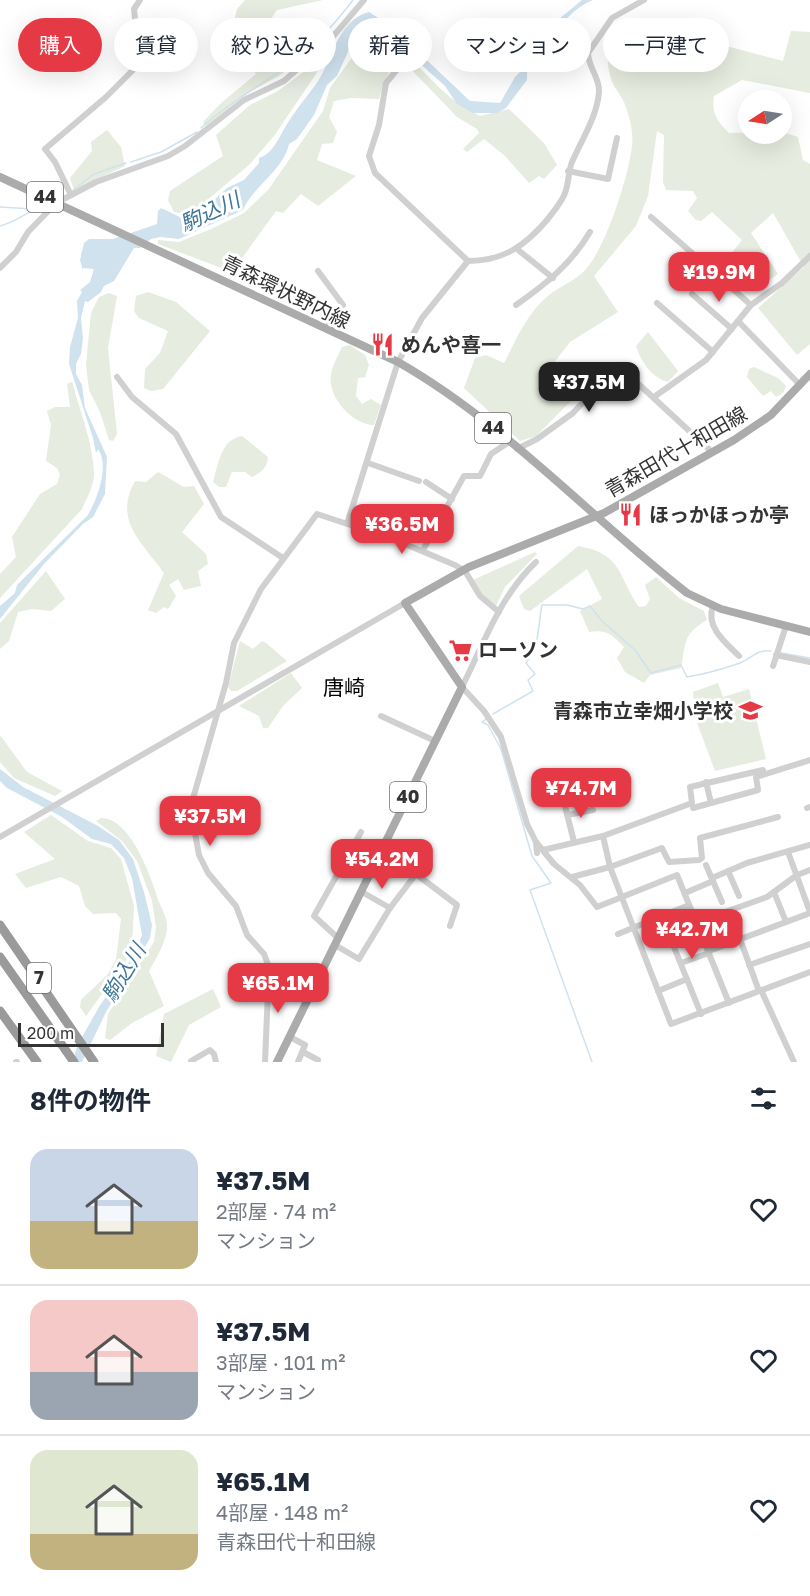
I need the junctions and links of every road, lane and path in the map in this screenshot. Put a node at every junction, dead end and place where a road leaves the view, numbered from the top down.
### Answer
1 (140, 0) edge
2 (364, 0) edge
3 (644, 0) edge
4 (395, 72) edge
5 (617, 138) dead end
6 (568, 171) junction
7 (0, 177) edge
8 (71, 195) junction
9 (56, 203) junction
10 (651, 217) dead end
11 (590, 232) dead end
12 (517, 249) junction
13 (810, 256) edge
14 (468, 261) junction
15 (0, 268) edge
16 (318, 271) dead end
17 (553, 278) junction
18 (692, 294) dead end
19 (657, 303) dead end
20 (751, 304) junction
21 (516, 305) dead end
22 (738, 321) junction
23 (732, 329) junction
24 (330, 331) junction
25 (712, 352) junction
26 (398, 362) junction
27 (810, 374) edge
28 (117, 377) dead end
29 (800, 384) junction
30 (654, 397) junction
31 (509, 441) junction
32 (517, 448) junction
33 (712, 452) junction
34 (368, 463) junction
35 (418, 481) dead end
36 (426, 482) dead end
37 (452, 499) junction
38 (596, 516) junction
39 (347, 524) junction
40 (423, 550) junction
41 (282, 558) junction
42 (537, 562) dead end
43 (466, 571) junction
44 (405, 603) junction
45 (713, 606) junction
46 (499, 612) junction
47 (786, 626) junction
48 (810, 632) edge
49 (776, 655) junction
50 (739, 656) dead end
51 (810, 662) edge
52 (772, 666) dead end
53 (462, 687) junction
54 (217, 711) junction
55 (381, 716) dead end
56 (435, 741) junction
57 (810, 760) edge
58 (763, 770) dead end
59 (706, 782) junction
60 (564, 802) dead end
61 (711, 803) junction
62 (693, 808) dead end
63 (592, 810) dead end
64 (567, 815) junction
65 (778, 817) dead end
66 (361, 832) dead end
67 (603, 836) junction
68 (0, 837) edge
69 (574, 843) junction
70 (810, 845) edge
71 (539, 848) junction
72 (788, 852) junction
73 (706, 865) dead end
74 (610, 867) junction
75 (810, 870) edge
76 (728, 871) junction
77 (797, 875) junction
78 (572, 877) junction
79 (712, 880) junction
80 (362, 892) junction
81 (774, 892) junction
82 (685, 893) junction
83 (807, 893) edge
84 (739, 896) dead end
85 (621, 897) junction
86 (722, 902) dead end
87 (689, 904) junction
88 (390, 908) junction
89 (810, 913) edge
90 (662, 915) junction
91 (697, 922) junction
92 (786, 922) junction
93 (0, 925) edge
94 (450, 926) dead end
95 (632, 927) junction
96 (618, 933) dead end
97 (740, 939) junction
98 (336, 942) junction
99 (810, 944) edge
100 (709, 952) junction
101 (0, 957) edge
102 (681, 963) junction
103 (749, 965) junction
104 (810, 972) edge
105 (687, 979) junction
106 (658, 991) junction
107 (760, 991) junction
108 (729, 1003) junction
109 (0, 1011) edge
110 (701, 1014) junction
111 (290, 1037) junction
112 (303, 1052) junction
113 (318, 1059) dead end
114 (189, 1060) edge
115 (37, 1062) edge
116 (74, 1062) edge
117 (94, 1062) edge
118 (216, 1062) edge
119 (265, 1062) edge
120 (277, 1062) edge
121 (298, 1062) edge
122 (794, 1062) edge

1 - 8 street
2 - 8 street
3 - 6 street
4 - 14 street
5 - 6 street
6 - 12 street
7 - 9 main road, 青森環状野内線 / 44
8 - 9 street
9 - 15 street
9 - 24 main road, 青森環状野内線 / 44
10 - 20 street
11 - 17 street
12 - 14 street
12 - 17 street
13 - 20 street
14 - 26 street
16 - 24 street
17 - 21 street
18 - 23 street
19 - 25 street
20 - 22 street
22 - 23 street
22 - 29 street
23 - 25 street
24 - 26 main road, 青森環状野内線 / 44
25 - 30 street
26 - 31 main road, 青森環状野内線 / 44
26 - 34 street
27 - 29 main road, 青森田代十和田線
28 - 41 street
29 - 33 main road, 青森田代十和田線
30 - 32 street
30 - 33 street
31 - 32 main road, 青森環状野内線 / 44
31 - 37 street
32 - 38 main road, 青森環状野内線 / 44
33 - 38 main road, 青森田代十和田線
34 - 35 street
34 - 39 street
36 - 37 street
37 - 40 street
38 - 43 main road, 青森田代十和田線
38 - 45 main road, 青森環状野内線 / 44
39 - 40 street
39 - 41 street
40 - 43 street
41 - 54 street
42 - 46 street
43 - 44 main road, 青森田代十和田線
43 - 46 street
44 - 53 main road
44 - 54 street
45 - 47 main road, 青森環状野内線 / 44
45 - 50 street
46 - 53 street
47 - 48 main road, 青森環状野内線 / 44
47 - 49 street
49 - 51 street
49 - 52 street
53 - 56 main road, 40
53 - 71 street
54 - 68 street
54 - 119 street
55 - 56 street
56 - 80 main road, 40
57 - 61 street
58 - 59 street
59 - 61 street
59 - 67 street
60 - 64 street
61 - 62 street
63 - 64 street
64 - 69 street
65 - 74 street
66 - 98 street
67 - 69 street
67 - 74 street
69 - 71 street
70 - 72 street
71 - 78 street
72 - 76 street
72 - 77 street
73 - 79 street
74 - 78 street
74 - 85 street
75 - 77 street
76 - 79 street
76 - 84 street
77 - 81 street
77 - 83 street
78 - 85 street
79 - 82 street
79 - 86 street
80 - 88 street
80 - 98 main road, 40
81 - 91 street
81 - 92 street
82 - 85 street
82 - 87 street
83 - 89 street
85 - 95 street
87 - 90 street
87 - 91 street
88 - 94 street
88 - 98 street
89 - 92 street
90 - 95 street
90 - 102 street
91 - 100 street
92 - 97 street
93 - 117 highway, 7
95 - 96 street
95 - 106 street
97 - 100 street
97 - 103 street
98 - 111 main road, 40
99 - 103 street
100 - 102 street
100 - 108 street
101 - 116 highway
102 - 105 street
103 - 107 street
104 - 107 street
105 - 106 street
105 - 110 street
106 - 110 street
107 - 108 street
107 - 122 street
108 - 110 street
109 - 115 highway
111 - 112 street
111 - 120 main road, 40
112 - 113 street
112 - 121 street
114 - 118 street

